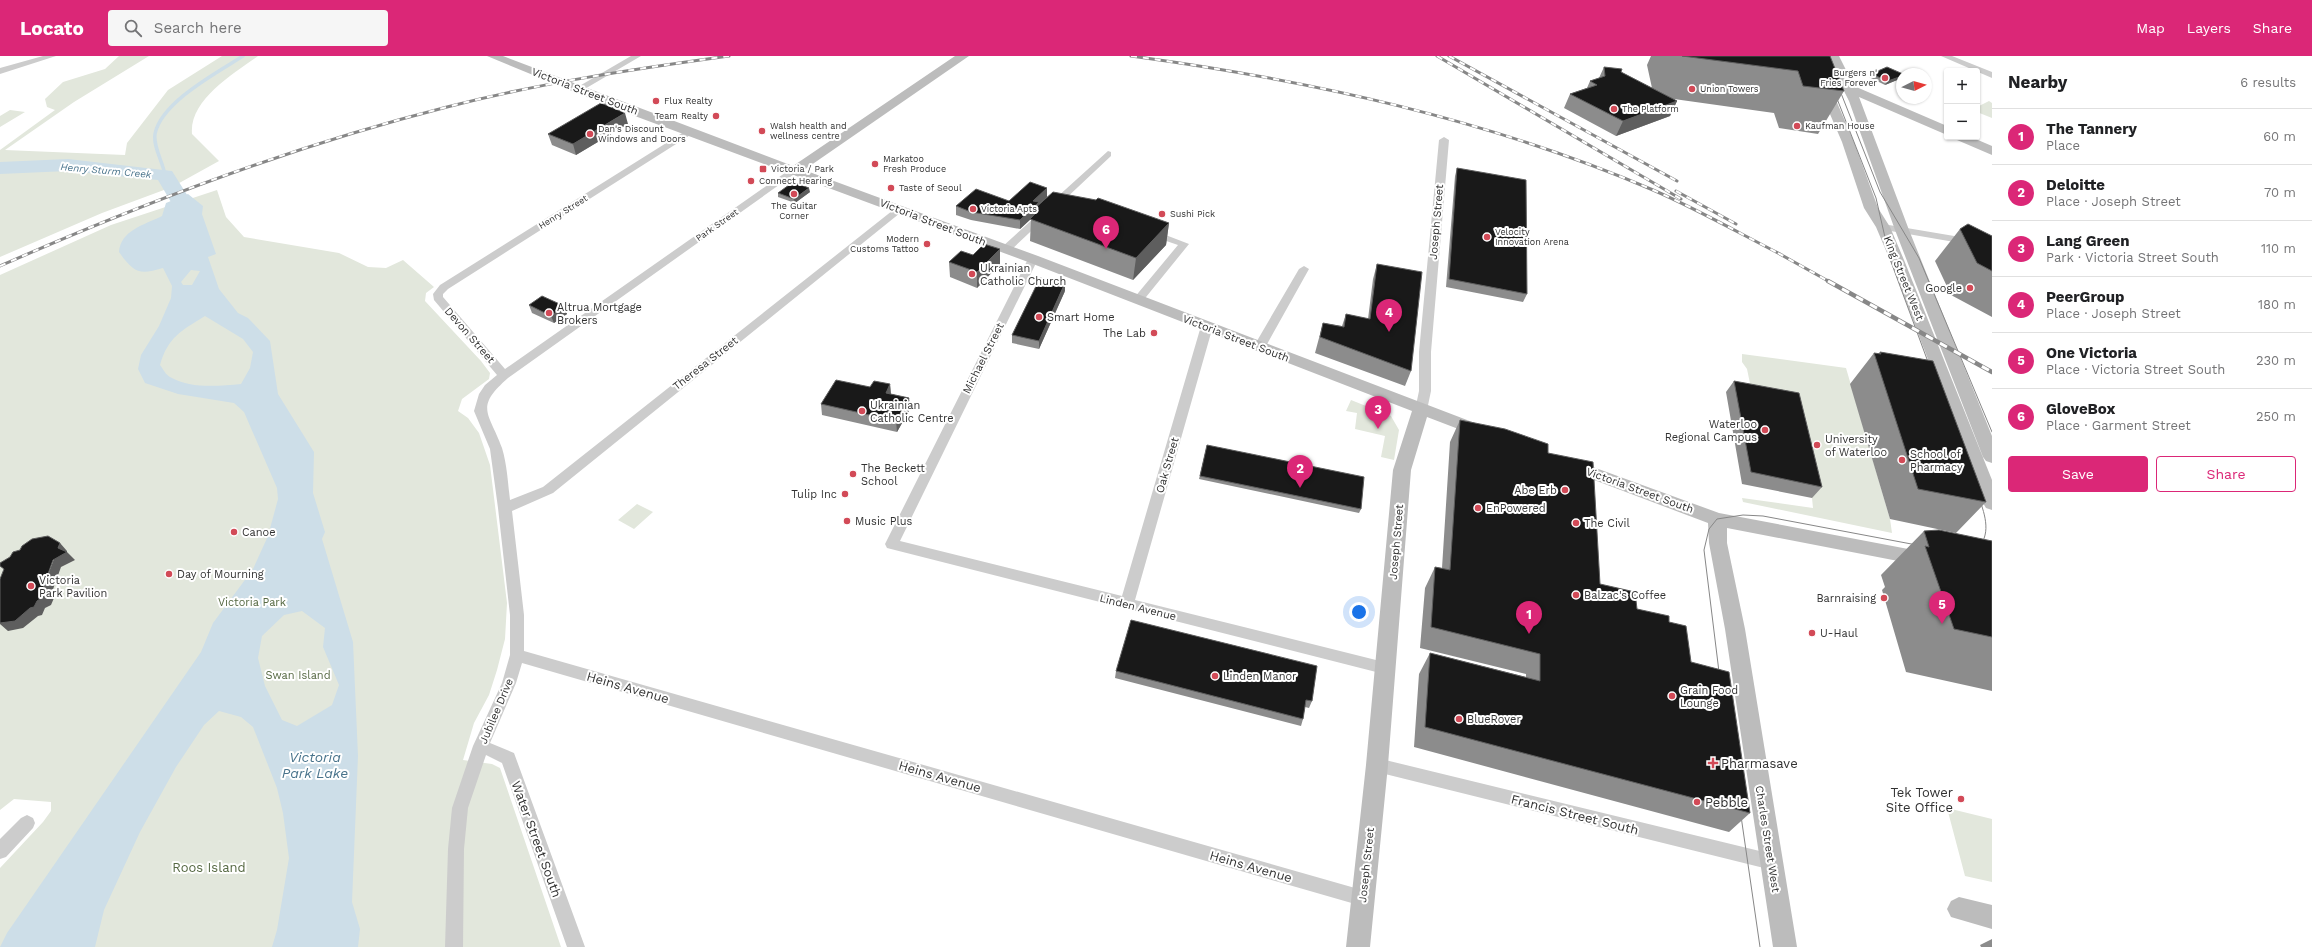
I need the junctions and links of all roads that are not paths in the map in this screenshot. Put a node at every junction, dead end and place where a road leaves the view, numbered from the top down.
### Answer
1 (52, 56) edge
2 (493, 56) edge
3 (636, 56) edge
4 (963, 56) edge
5 (1811, 56) edge
6 (1833, 56) edge
7 (1945, 56) edge
8 (0, 71) edge
9 (1992, 75) edge
10 (1816, 78) junction
11 (580, 88) junction
12 (1849, 88) junction
13 (1944, 130) edge
14 (690, 132) junction
15 (1444, 140) dead end
16 (1968, 140) edge
17 (1992, 151) edge
18 (1108, 154) dead end
19 (795, 170) junction
20 (1060, 198) junction
21 (1075, 204) edge
22 (900, 209) junction
23 (1883, 227) junction
24 (1140, 228) edge
25 (1902, 230) junction
26 (1966, 241) junction
27 (1992, 243) edge
28 (1006, 249) junction
29 (1974, 254) edge
30 (1032, 259) junction
31 (1304, 269) dead end
32 (438, 294) joint
33 (1138, 300) junction
34 (1207, 326) junction
35 (1260, 346) junction
36 (504, 375) junction
37 (481, 405) joint
38 (1421, 410) junction
39 (1494, 437) edge
40 (1992, 457) edge
41 (1558, 460) edge
42 (1992, 503) edge
43 (505, 508) junction
44 (1717, 519) junction
45 (892, 544) joint
46 (1941, 562) edge
47 (1127, 604) junction
48 (517, 655) junction
49 (1384, 668) junction
50 (481, 746) junction
51 (1377, 765) junction
52 (27, 823) dead end
53 (0, 851) edge
54 (1772, 862) junction
55 (1362, 898) junction
56 (1959, 909) dead end
57 (1992, 917) edge
58 (454, 947) edge
59 (576, 947) edge
60 (1358, 947) edge
61 (1785, 947) edge

1 - 8 street
2 - 11 main road, Victoria Street South
3 - 11 street
4 - 19 main road, Park Street
5 - 10 main road, King Street West
6 - 12 main road, King Street West
7 - 9 street
10 - 12 main road
10 - 23 main road, King Street West
11 - 14 main road, Victoria Street South
12 - 13 main road
12 - 25 main road, King Street West
14 - 19 main road, Victoria Street South
14 - 32 street, Henry Street
15 - 38 street, Joseph Street
16 - 17 main road
18 - 20 street
19 - 22 main road, Victoria Street South
19 - 36 street, Park Street
20 - 21 street
20 - 28 street
22 - 28 main road, Victoria Street South
22 - 43 street, Theresa Street
23 - 25 street
23 - 42 main road, King Street West
24 - 33 street
25 - 26 street
25 - 40 main road, King Street West
26 - 27 street
26 - 29 street
28 - 30 main road, Victoria Street South
30 - 33 main road, Victoria Street South
30 - 45 street, Michael Street
31 - 35 street
32 - 36 street, Devon Street
33 - 34 main road, Victoria Street South
34 - 35 main road, Victoria Street South
34 - 47 street, Oak Street
35 - 38 main road, Victoria Street South
36 - 37 street, Park Street
37 - 43 street, Jubilee Drive
38 - 39 main road, Victoria Street South
38 - 49 main road, Joseph Street
41 - 44 main road, Victoria Street South
43 - 48 street, Jubilee Drive
44 - 46 main road, Victoria Street South
44 - 54 main road, Charles Street West
45 - 47 street, Linden Avenue
47 - 49 street, Linden Avenue
48 - 50 street, Jubilee Drive
48 - 55 street, Heins Avenue
49 - 51 main road, Joseph Street
50 - 58 street, Jubilee Drive
50 - 59 street, Water Street South
51 - 54 street, Francis Street South
51 - 55 main road, Joseph Street
52 - 53 street
54 - 61 main road, Charles Street West
55 - 60 main road, Joseph Street
56 - 57 main road

